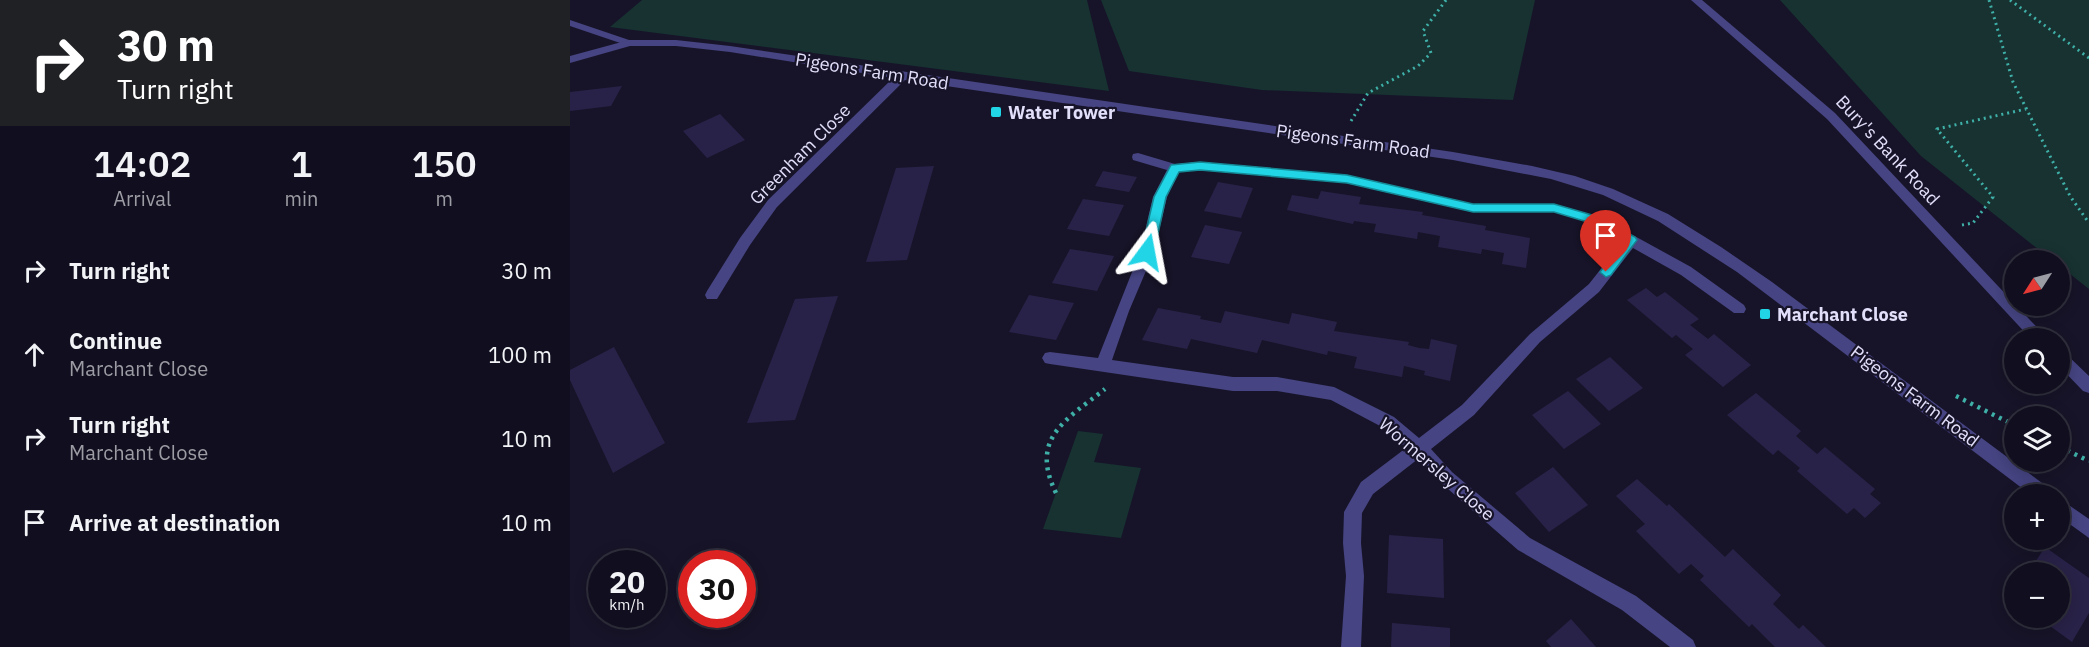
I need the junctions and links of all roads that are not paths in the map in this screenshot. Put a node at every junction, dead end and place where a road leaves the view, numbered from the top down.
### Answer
1 (1696, 0) edge
2 (570, 23) edge
3 (629, 43) junction
4 (570, 60) edge
5 (902, 76) junction
6 (1138, 157) dead end
7 (1200, 166) joint
8 (1175, 168) junction
9 (1595, 220) joint
10 (1630, 240) junction
11 (712, 295) dead end
12 (1739, 309) dead end
13 (2030, 328) edge
14 (1050, 358) dead end
15 (1103, 365) junction
16 (2070, 368) edge
17 (2089, 386) edge
18 (1420, 449) junction
19 (2029, 484) edge
20 (2070, 515) edge
21 (2089, 530) edge
22 (1351, 647) edge
23 (1685, 647) edge

1 - 13 street, Bury's Bank Road
2 - 3 lane
3 - 4 street, Pigeons Farm Road
3 - 5 street, Pigeons Farm Road
5 - 11 street, Greenham Close
5 - 19 street, Pigeons Farm Road
6 - 8 street
7 - 8 street
7 - 9 lane
8 - 15 street
9 - 10 street
10 - 12 street
10 - 18 street
14 - 15 street, Wormersley Close
15 - 18 street, Wormersley Close
16 - 17 street
18 - 22 street
18 - 23 street, Wormersley Close
20 - 21 street

